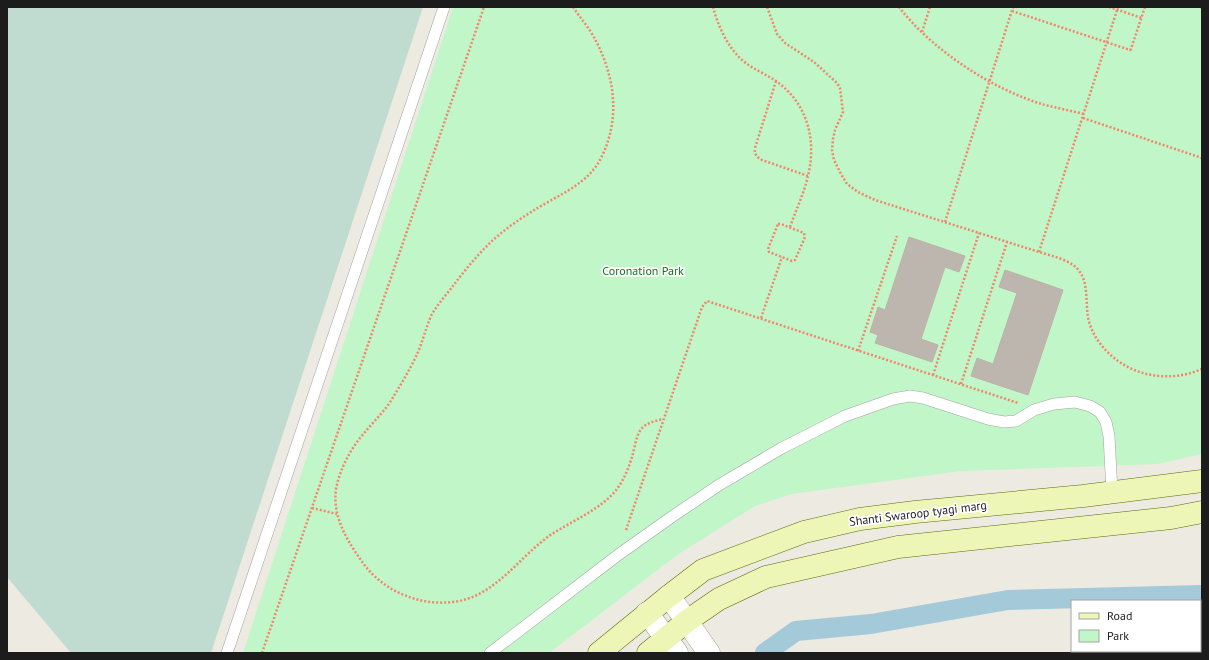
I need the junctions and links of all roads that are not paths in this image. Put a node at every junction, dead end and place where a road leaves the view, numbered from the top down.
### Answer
1 (444, 7) edge
2 (1202, 481) edge
3 (1112, 492) junction
4 (1202, 512) edge
5 (669, 596) junction
6 (647, 613) junction
7 (687, 621) junction
8 (672, 646) edge
9 (227, 653) edge
10 (490, 653) edge
11 (599, 653) edge
12 (648, 653) edge
13 (709, 653) edge

1 - 9 lane
2 - 3 main road, Shanti Swaroop tyagi marg
3 - 5 main road, Shanti Swaroop tyagi marg
3 - 10 lane
4 - 7 main road
5 - 6 main road, Shanti Swaroop tyagi marg
5 - 7 street
6 - 8 street
6 - 11 main road, Shanti Swaroop tyagi marg
7 - 8 main road
7 - 13 street
8 - 12 main road

